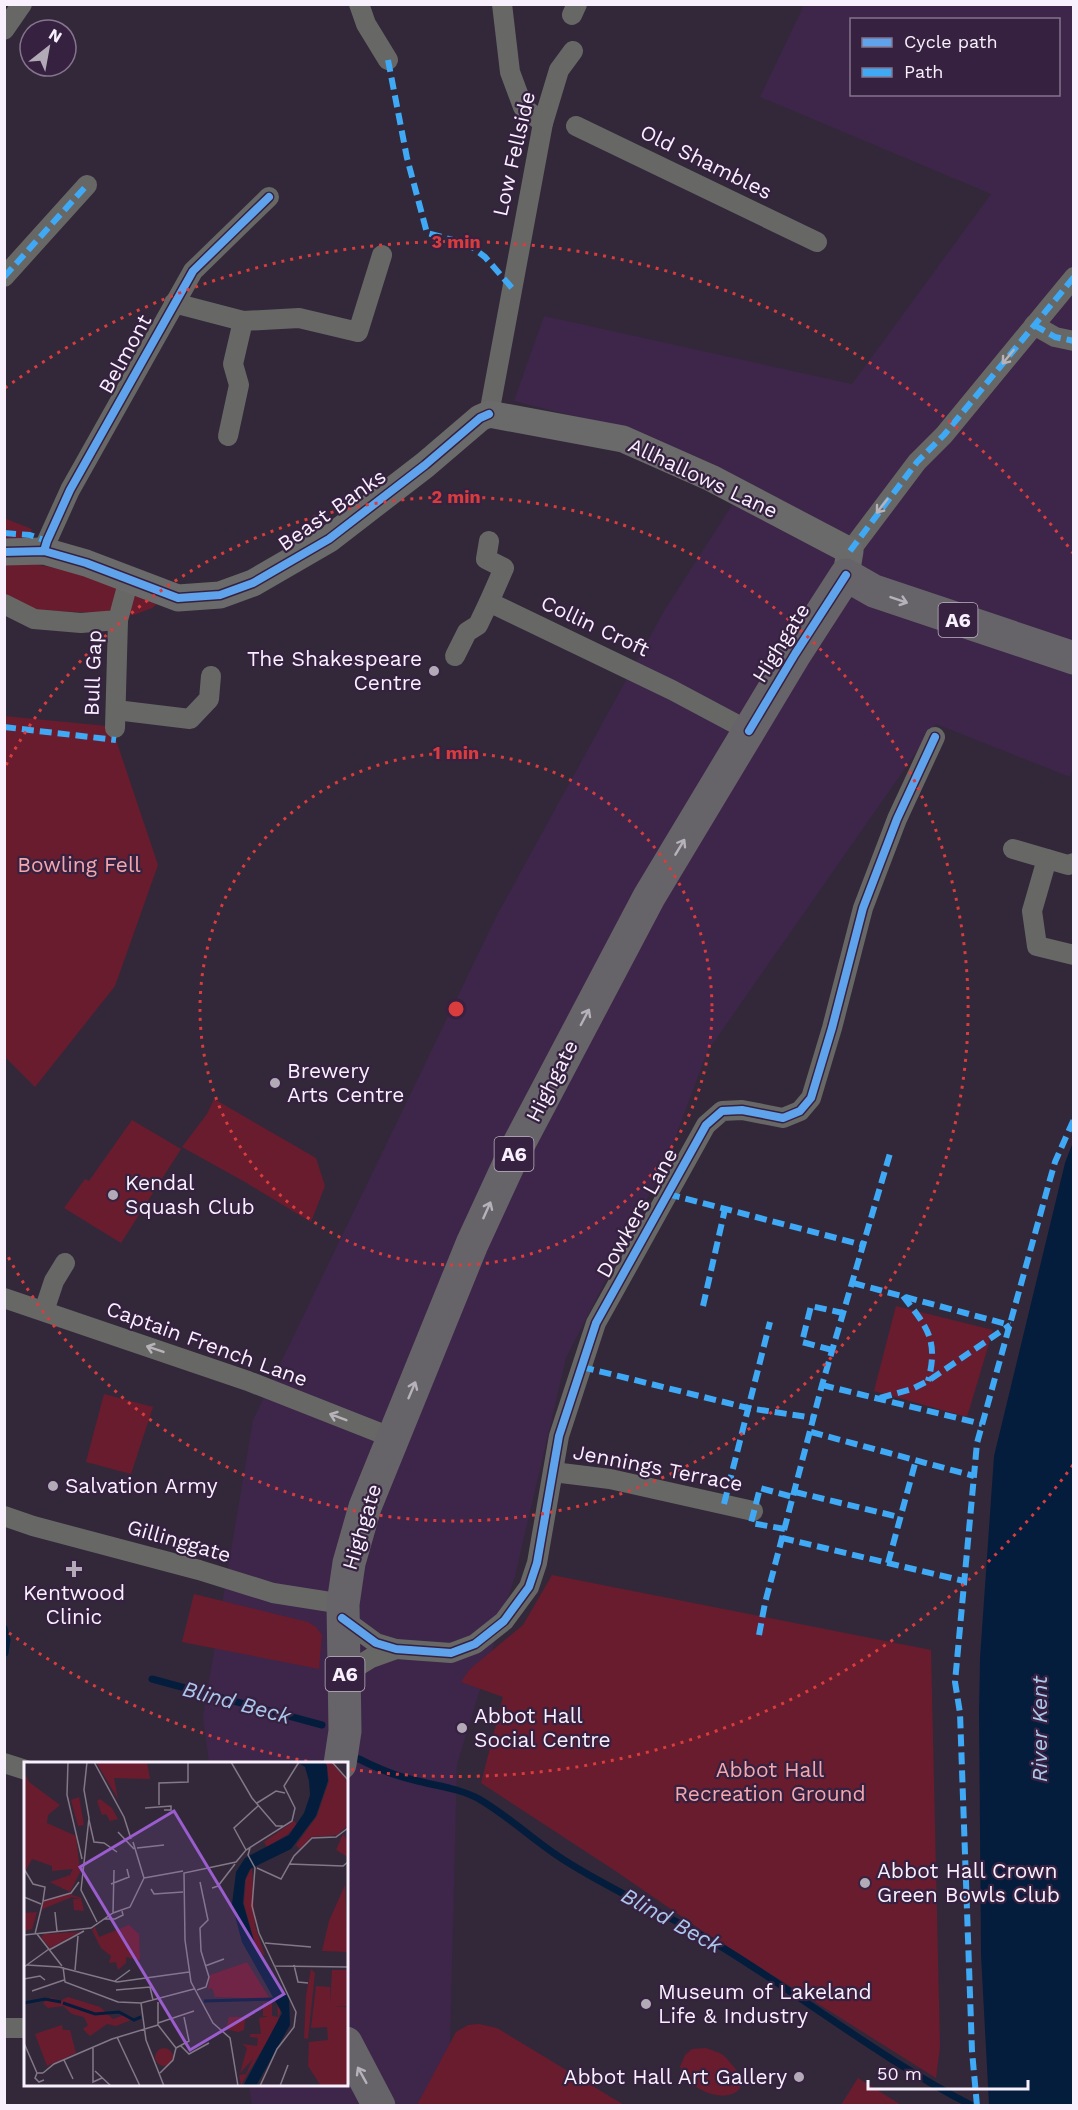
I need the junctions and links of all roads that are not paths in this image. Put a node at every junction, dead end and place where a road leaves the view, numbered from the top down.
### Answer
1 (22, 4) edge
2 (359, 4) edge
3 (502, 4) edge
4 (4, 30) edge
5 (573, 51) dead end
6 (388, 60) dead end
7 (543, 123) junction
8 (576, 126) dead end
9 (87, 185) dead end
10 (269, 197) dead end
11 (817, 242) dead end
12 (382, 255) dead end
13 (4, 277) edge
14 (1074, 277) edge
15 (174, 303) junction
16 (1040, 319) junction
17 (243, 321) junction
18 (1074, 341) edge
19 (489, 414) junction
20 (228, 436) dead end
21 (489, 541) dead end
22 (44, 551) junction
23 (4, 552) edge
24 (848, 563) junction
25 (129, 579) junction
26 (489, 603) junction
27 (4, 604) edge
28 (118, 620) junction
29 (455, 656) dead end
30 (1074, 658) edge
31 (211, 676) dead end
32 (749, 731) junction
33 (935, 737) dead end
34 (1013, 849) dead end
35 (1047, 859) junction
36 (1074, 863) edge
37 (1074, 956) edge
38 (65, 1263) dead end
39 (4, 1298) edge
40 (44, 1311) junction
41 (393, 1438) junction
42 (553, 1472) junction
43 (753, 1511) dead end
44 (4, 1516) edge
45 (343, 1611) junction
46 (396, 1649) junction
47 (345, 1674) junction
48 (342, 1748) edge
49 (4, 2028) edge
50 (24, 2028) edge
51 (348, 2047) edge
52 (379, 2106) edge

1 - 4 street
2 - 6 street
3 - 7 street
5 - 7 street, Low Fellside
7 - 19 street, Low Fellside
8 - 11 street, Old Shambles
9 - 13 street
10 - 15 street, Belmont
12 - 17 street
14 - 16 street, Highgate
15 - 17 street
15 - 22 street, Belmont
16 - 18 street
16 -> 24 street, Highgate
17 - 20 street
19 - 24 street, Allhallows Lane
19 - 25 street, Beast Banks
21 - 26 street
22 - 23 street, Beast Banks
22 - 25 street, Beast Banks
24 -> 30 highway, A6
24 - 32 highway, Highgate / A6
25 - 28 street
26 - 29 street
26 - 32 street, Collin Croft
27 - 28 street
28 - 31 street, Bull Gap
41 -> 32 highway, Highgate / A6
33 - 42 street, Dowkers Lane
34 - 35 street
35 - 36 street
35 - 37 street
38 - 40 street
39 - 40 street, Captain French Lane
41 -> 40 street, Captain French Lane
41 - 45 highway, Highgate / A6
42 - 43 street, Jennings Terrace
42 - 46 street, Dowkers Lane
44 - 45 street, Gillinggate
45 - 46 street, Dowkers Lane
45 - 47 highway, Highgate / A6
46 - 47 street, Dowkers Lane
47 - 48 highway, Highgate / A6
49 - 50 street
52 -> 51 highway

